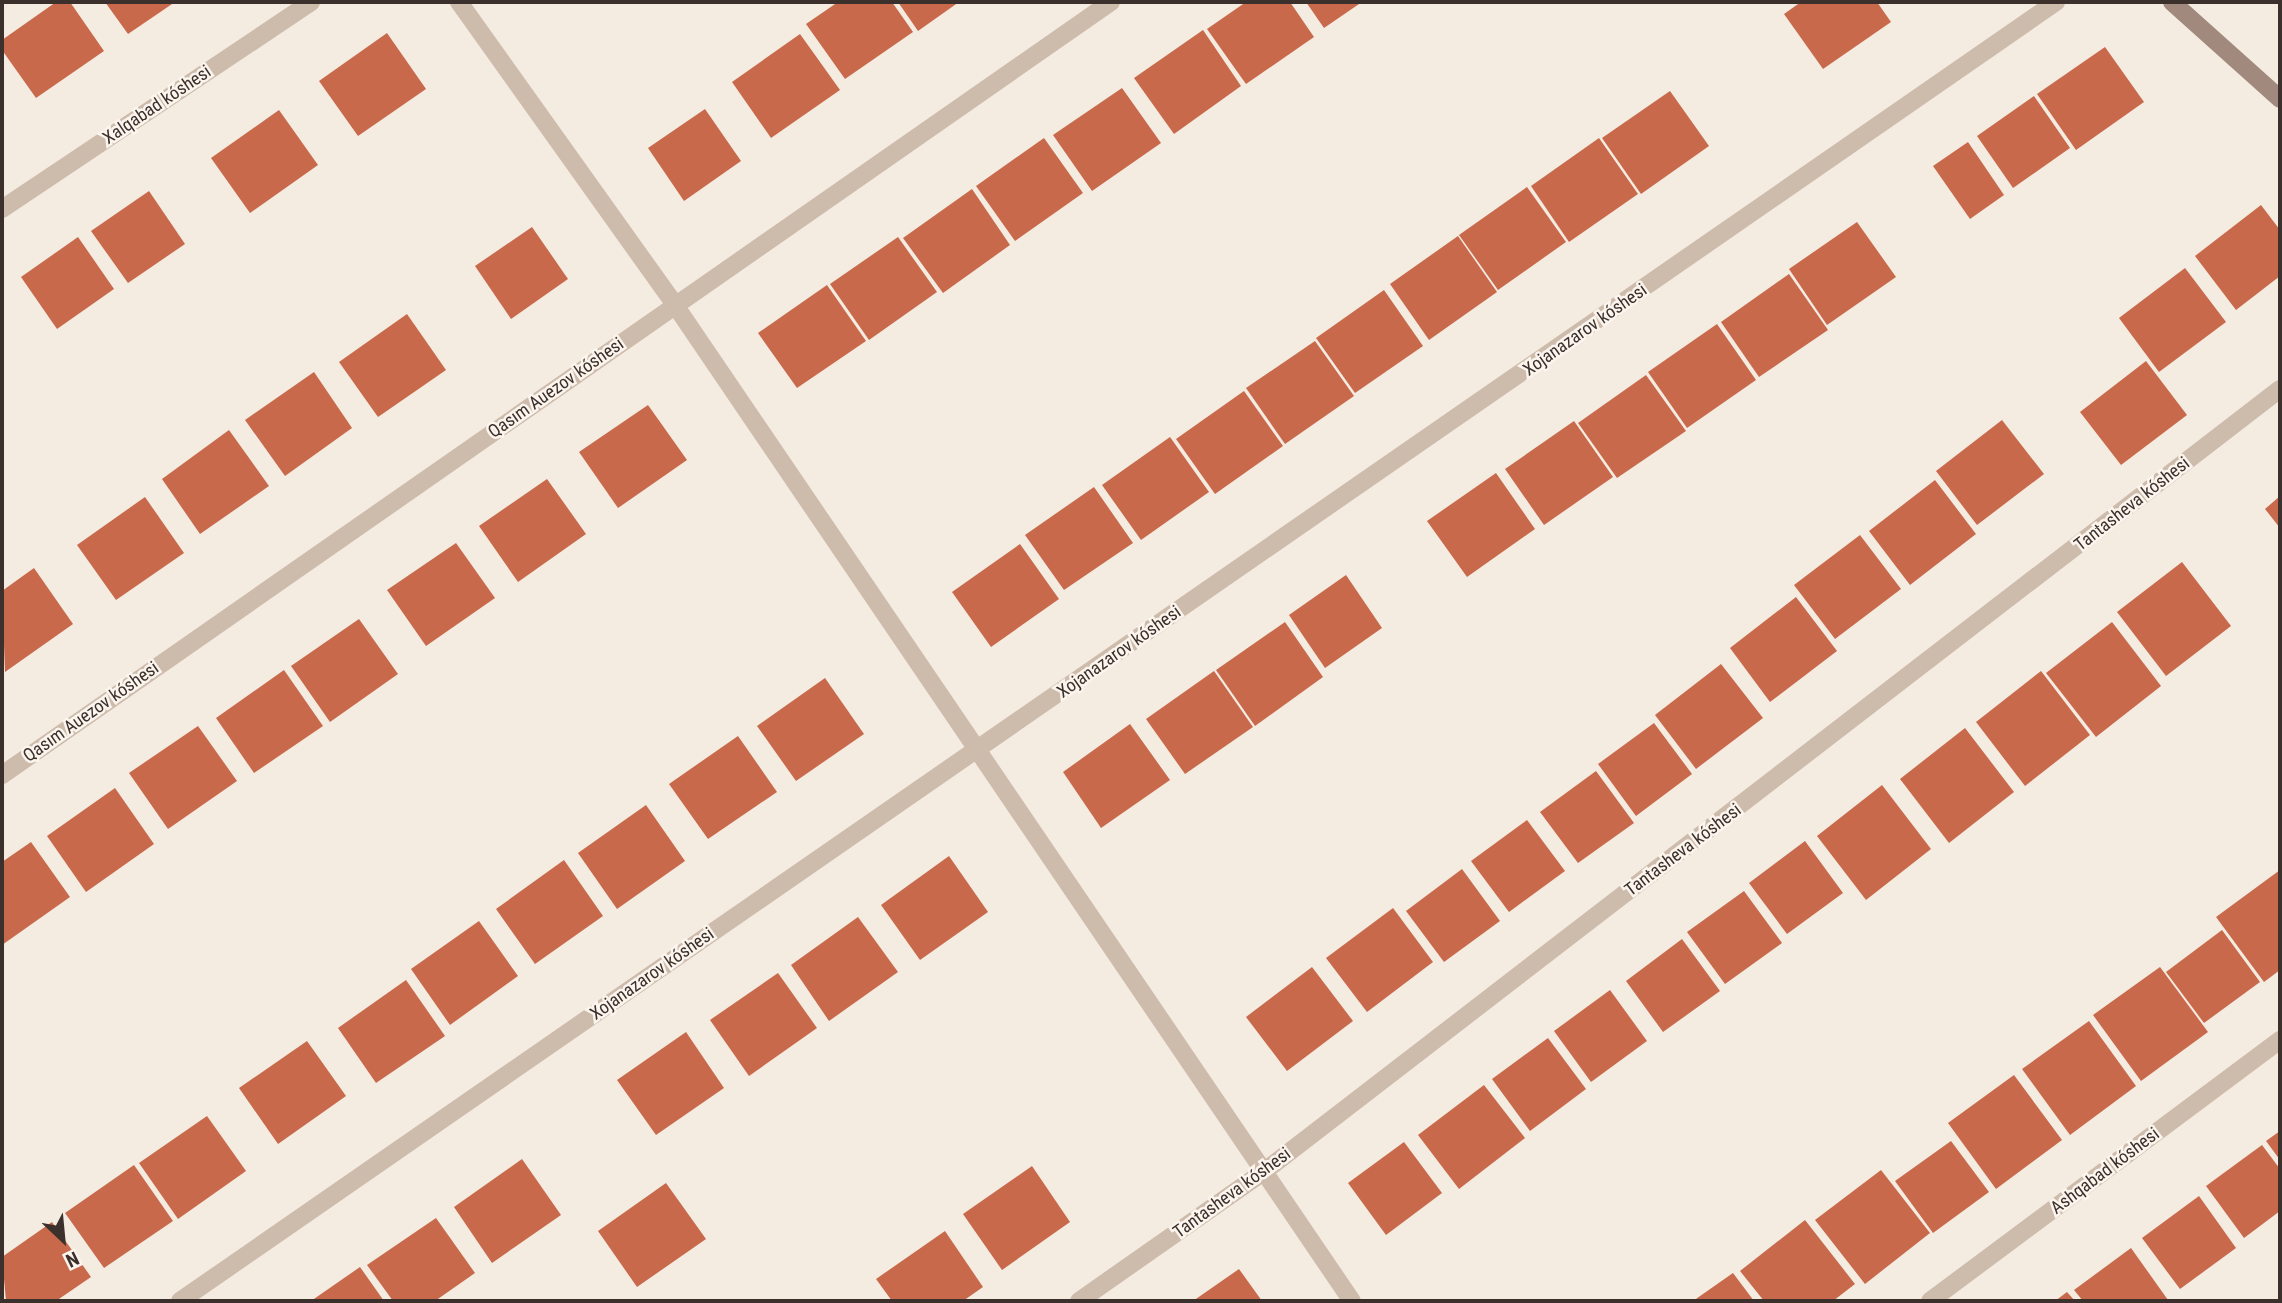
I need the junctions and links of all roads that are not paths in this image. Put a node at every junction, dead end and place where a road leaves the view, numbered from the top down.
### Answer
1 (311, 2) edge
2 (459, 2) edge
3 (1111, 2) edge
4 (2056, 2) edge
5 (2172, 2) edge
6 (2280, 99) edge
7 (2, 209) edge
8 (675, 305) junction
9 (2280, 388) edge
10 (973, 752) junction
11 (2, 775) edge
12 (2280, 1040) edge
13 (1262, 1173) junction
14 (180, 1301) edge
15 (1079, 1301) edge
16 (1352, 1301) edge
17 (1930, 1301) edge

1 - 7 street, Xalqabad kóshesi
2 - 8 street
3 - 8 street, Qasım Auezov kóshesi
4 - 10 street, Xojanazarov kóshesi
5 - 6 street
8 - 10 street
8 - 11 street, Qasım Auezov kóshesi
9 - 13 street, Tantasheva kóshesi
10 - 13 street
10 - 14 street, Xojanazarov kóshesi
12 - 17 street, Ashqabad kóshesi
13 - 15 street, Tantasheva kóshesi
13 - 16 street

